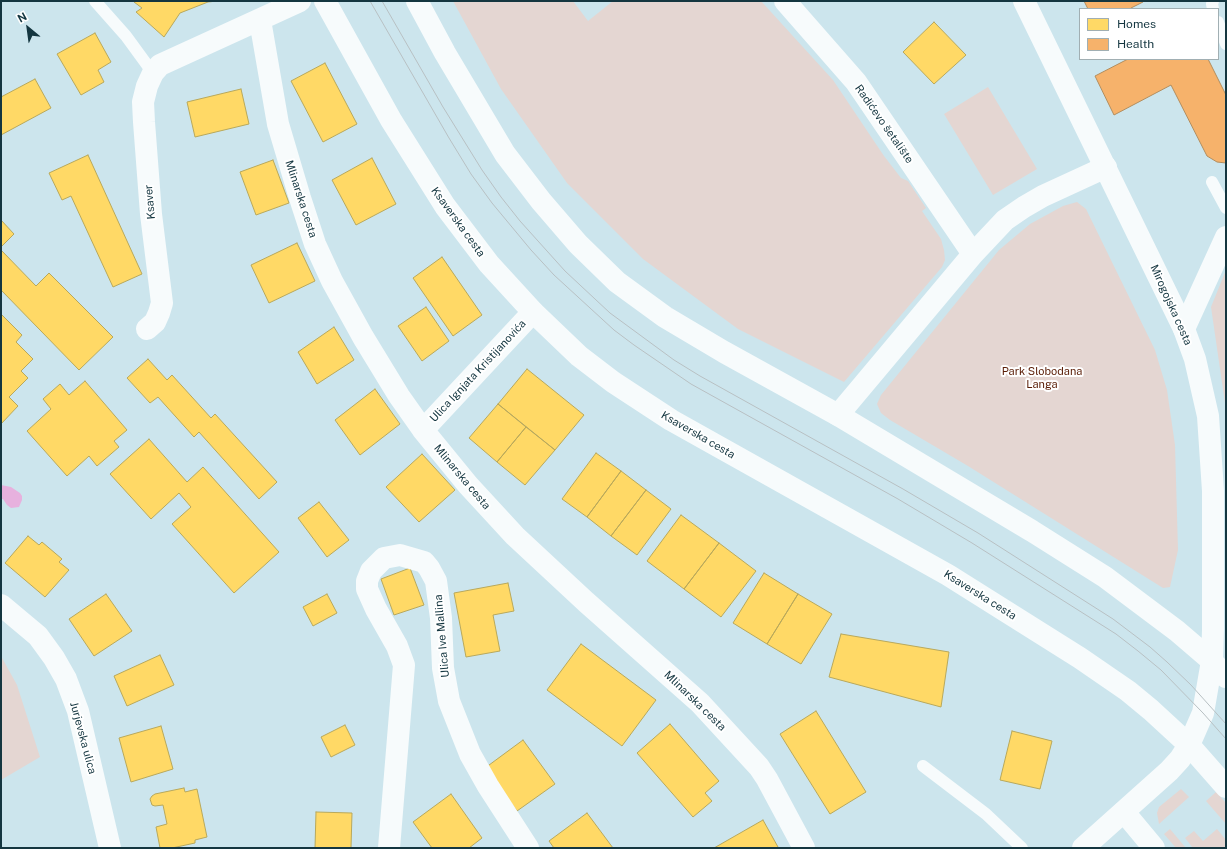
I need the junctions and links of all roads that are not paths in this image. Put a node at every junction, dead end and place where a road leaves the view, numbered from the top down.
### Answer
1 (96, 1) edge
2 (300, 1) edge
3 (325, 1) edge
4 (417, 1) edge
5 (785, 1) edge
6 (1024, 1) edge
7 (260, 20) junction
8 (1219, 25) edge
9 (1226, 44) edge
10 (153, 73) junction
11 (1106, 167) junction
12 (1212, 182) dead end
13 (1226, 208) edge
14 (1226, 237) edge
15 (973, 254) junction
16 (534, 312) junction
17 (1184, 328) junction
18 (148, 329) dead end
19 (838, 415) junction
20 (423, 430) junction
21 (1, 605) edge
22 (1212, 661) junction
23 (1226, 677) edge
24 (1189, 745) junction
25 (924, 766) dead end
26 (1226, 787) edge
27 (1124, 812) junction
28 (110, 848) edge
29 (389, 848) edge
30 (528, 848) edge
31 (804, 848) edge
32 (1022, 848) edge
33 (1083, 848) edge
34 (1154, 848) edge

1 - 10 lane
2 - 7 street
3 - 16 street, Ksaverska cesta
4 - 19 street
5 - 15 street, Radićevo šetalište
6 - 11 street, Mirogojska cesta
7 - 10 street
7 - 20 street, Mlinarska cesta
8 - 9 lane
10 - 18 street, Ksaver
11 - 15 street
11 - 17 street, Mirogojska cesta
12 - 13 lane
14 - 17 street
15 - 19 street
16 - 20 street, Ulica Ignjata Kristijanovića
16 - 24 street, Ksaverska cesta
17 - 22 street, Mirogojska cesta
19 - 22 street
20 - 31 street, Mlinarska cesta
21 - 28 street, Jurjevska ulica
22 - 23 street
22 - 24 street, Mirogojska cesta
24 - 26 street, Ksaverska cesta
24 - 27 street, Mirogojska cesta
25 - 32 lane
27 - 33 street, Mirogojska cesta
27 - 34 street
29 - 30 street, Ulica Ive Mallina

